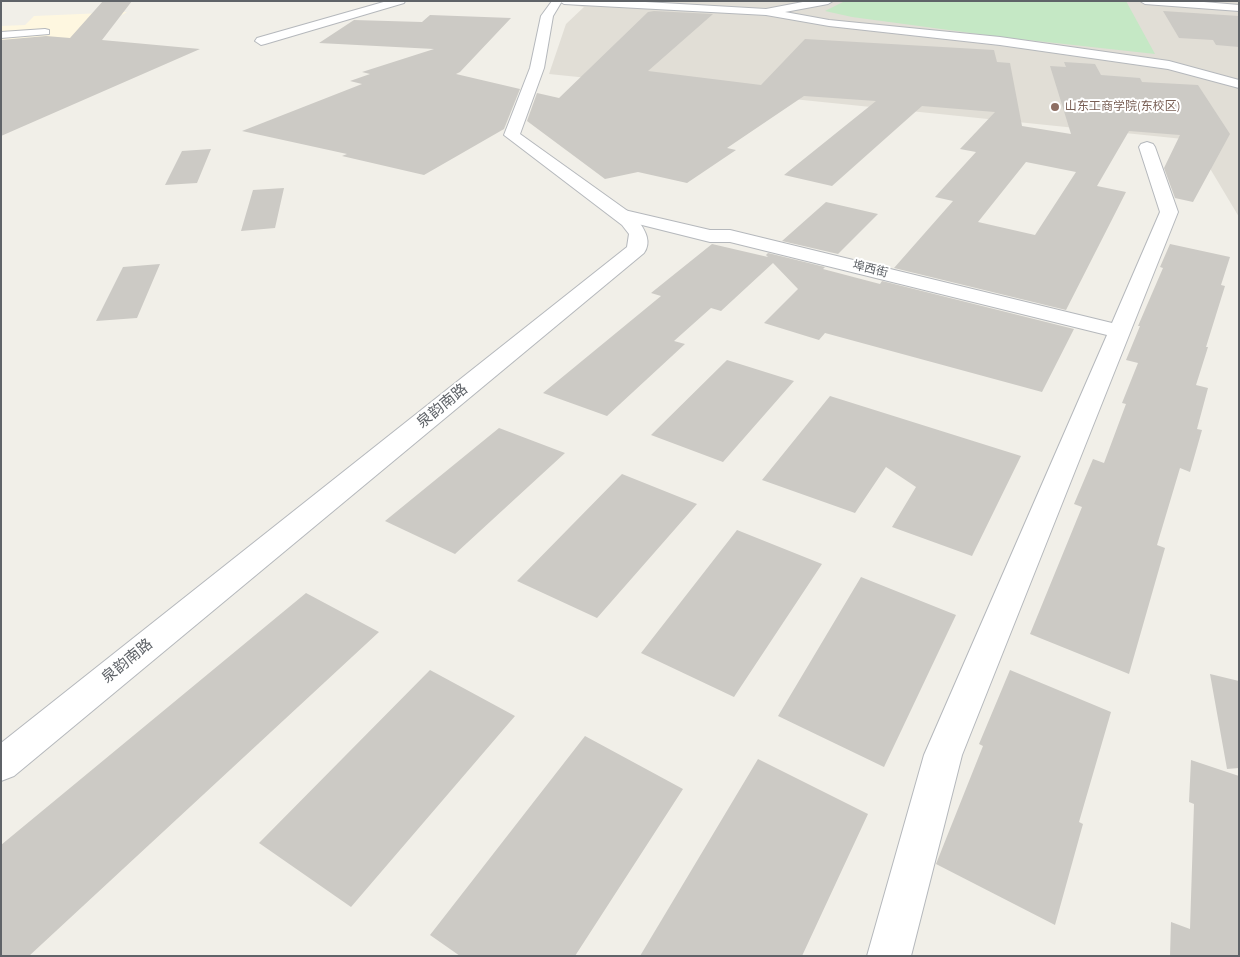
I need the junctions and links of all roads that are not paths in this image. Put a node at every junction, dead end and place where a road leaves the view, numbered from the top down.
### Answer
1 (400, 1) edge
2 (556, 1) edge
3 (564, 1) edge
4 (828, 1) edge
5 (1145, 1) edge
6 (1239, 8) edge
7 (766, 12) junction
8 (44, 32) dead end
9 (1, 34) edge
10 (261, 41) dead end
11 (1239, 84) edge
12 (1146, 147) dead end
13 (620, 214) junction
14 (1119, 331) junction
15 (1, 765) edge
16 (889, 956) edge

1 - 10 street
2 - 13 street, 泉韵南路
3 - 7 street
4 - 7 street
5 - 6 street
7 - 11 street
8 - 9 street
12 - 14 street
13 - 14 street, 埠西街
13 - 15 street, 泉韵南路
14 - 16 street

